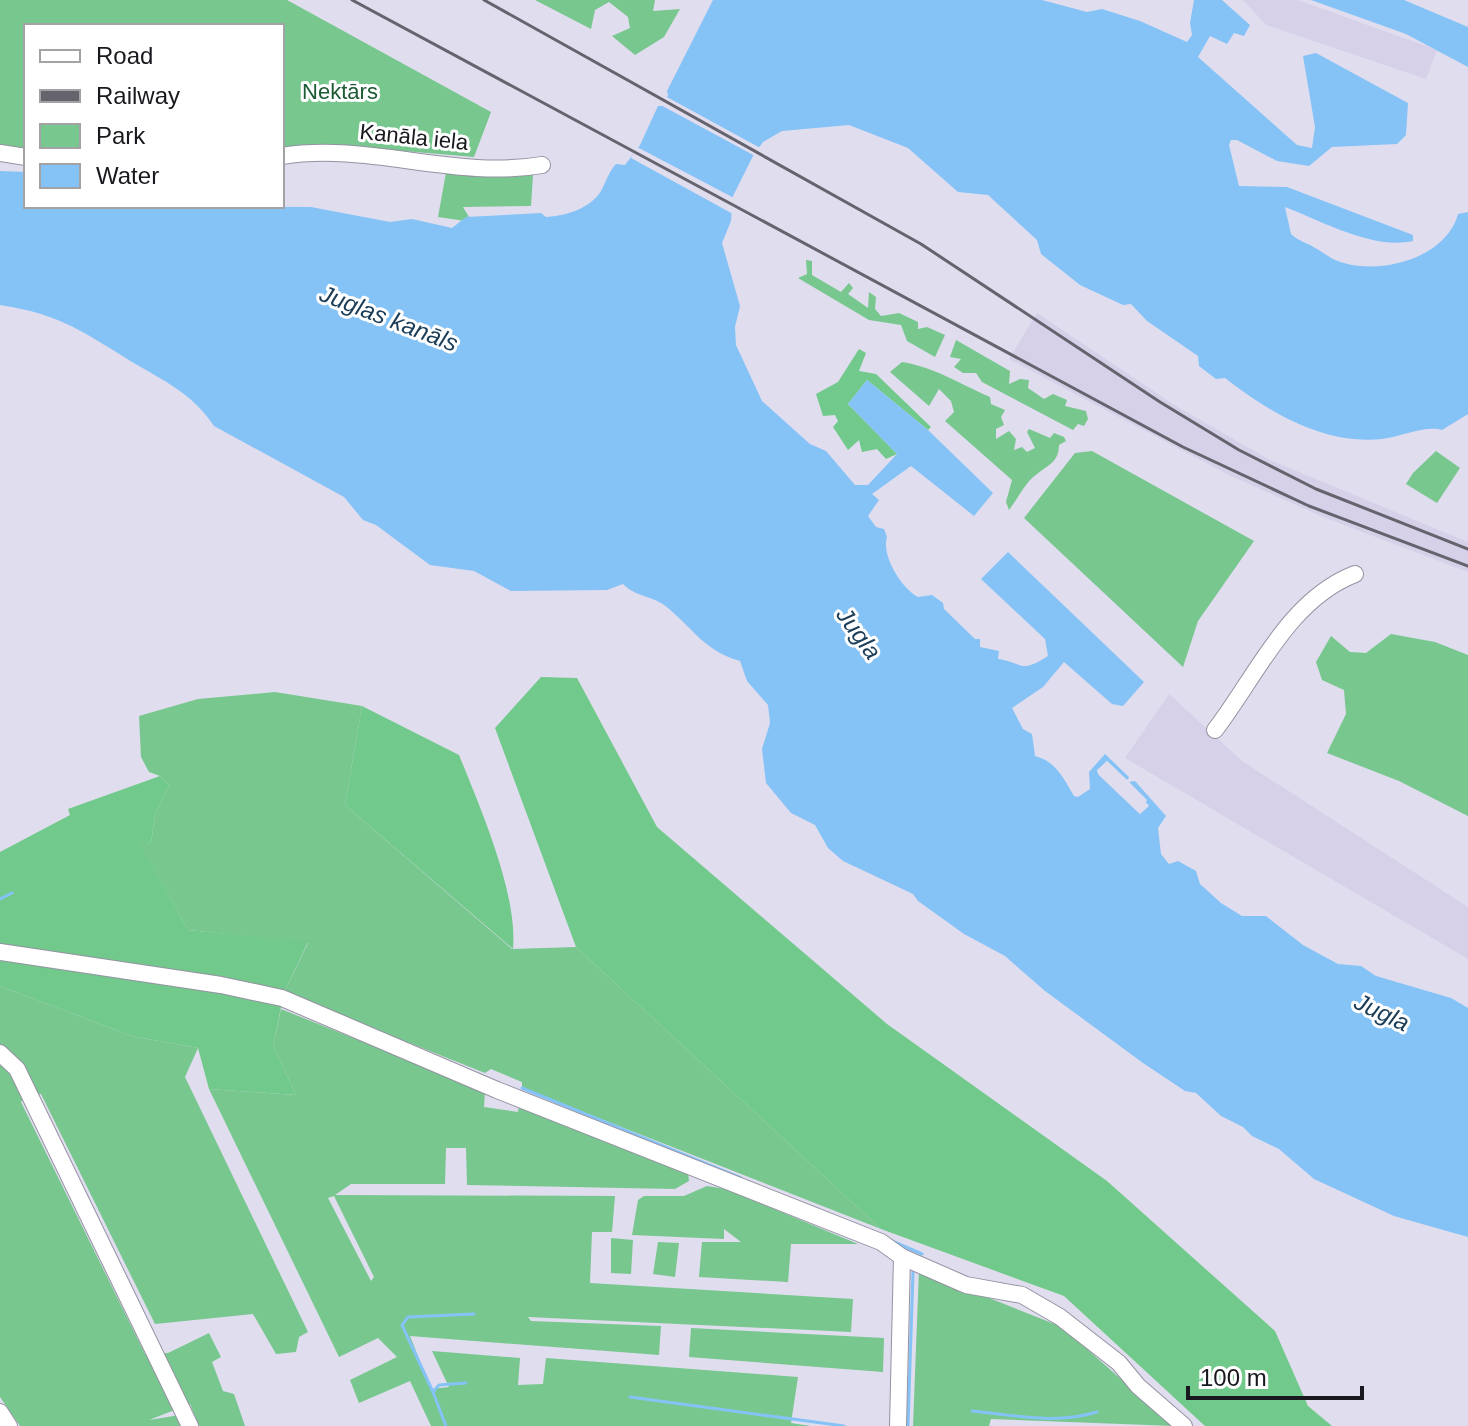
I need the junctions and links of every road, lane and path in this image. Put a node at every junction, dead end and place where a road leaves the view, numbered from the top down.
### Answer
1 (0, 153) edge
2 (284, 156) edge
3 (24, 157) edge
4 (542, 165) dead end
5 (1355, 574) dead end
6 (1215, 730) dead end
7 (0, 952) edge
8 (0, 1053) edge
9 (902, 1257) junction
10 (0, 1412) edge
11 (9, 1426) edge
12 (190, 1426) edge
13 (898, 1426) edge
14 (1184, 1426) edge

1 - 3 street
2 - 4 street, Kanāla iela
5 - 6 street
7 - 9 street
8 - 12 street
9 - 13 street
9 - 14 street
10 - 11 street

